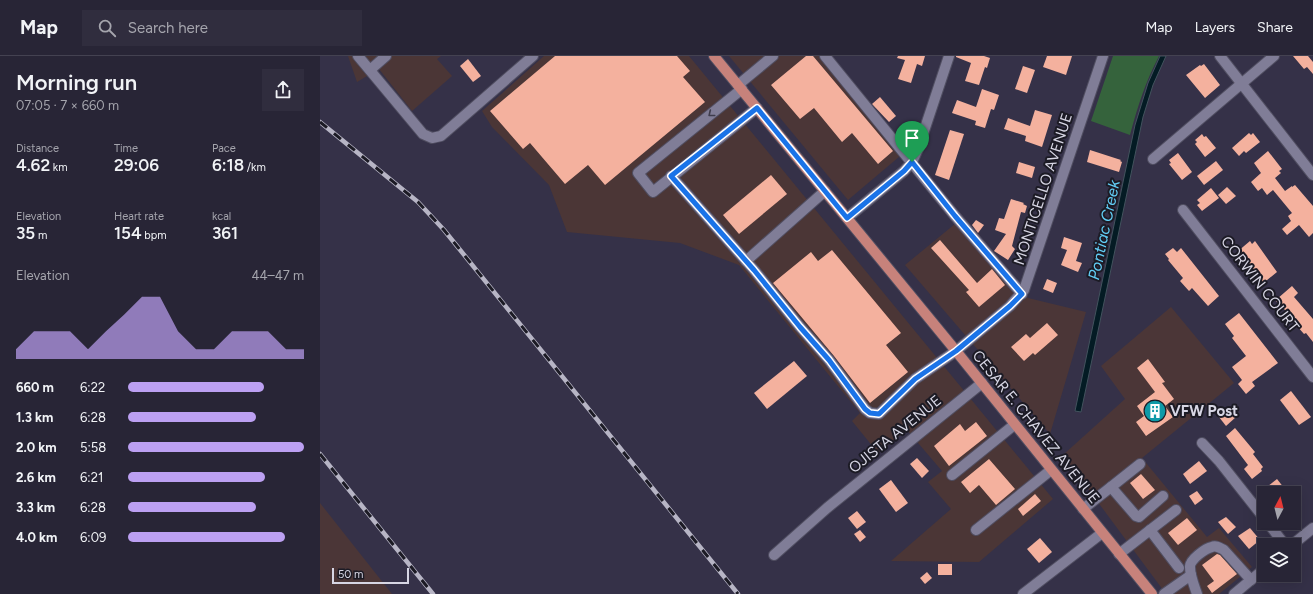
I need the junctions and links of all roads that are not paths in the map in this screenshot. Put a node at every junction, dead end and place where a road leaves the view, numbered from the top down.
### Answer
1 (358, 56) edge
2 (386, 56) edge
3 (533, 56) edge
4 (714, 56) edge
5 (773, 56) edge
6 (825, 56) edge
7 (949, 56) edge
8 (1103, 56) edge
9 (1220, 56) edge
10 (1274, 56) edge
11 (370, 70) junction
12 (1241, 83) junction
13 (740, 87) junction
14 (757, 108) junction
15 (1153, 159) dead end
16 (912, 162) junction
17 (1313, 175) edge
18 (671, 176) junction
19 (825, 191) junction
20 (1183, 210) dead end
21 (847, 218) junction
22 (746, 261) junction
23 (1022, 294) junction
24 (956, 351) junction
25 (1313, 378) edge
26 (982, 383) junction
27 (1014, 425) junction
28 (1202, 443) dead end
29 (1140, 464) dead end
30 (1051, 470) junction
31 (952, 475) dead end
32 (1111, 487) junction
33 (1163, 496) dead end
34 (1083, 509) junction
35 (1257, 509) edge
36 (1176, 510) dead end
37 (1313, 528) edge
38 (976, 530) dead end
39 (1150, 530) junction
40 (1273, 530) edge
41 (1102, 533) junction
42 (1280, 538) edge
43 (1301, 538) edge
44 (1119, 554) junction
45 (774, 555) dead end
46 (1179, 568) dead end
47 (1191, 575) junction
48 (1257, 575) edge
49 (1251, 580) junction
50 (1023, 594) edge
51 (1152, 594) edge
52 (1164, 594) edge
53 (1197, 594) edge
54 (1234, 594) edge

1 - 11 street
2 - 11 street
3 - 11 street
4 - 13 main road, CESAR E. CHAVEZ AVENUE
5 - 13 street
6 - 16 street
7 - 16 street
8 - 23 street, MONTICELLO AVENUE
9 - 12 street
10 - 12 street
12 - 15 street
12 - 17 street
13 - 14 main road, CESAR E. CHAVEZ AVENUE
13 -> 18 street
14 - 18 street
14 - 19 main road, CESAR E. CHAVEZ AVENUE
16 - 21 street
16 - 23 street
18 - 22 street
19 - 21 main road, CESAR E. CHAVEZ AVENUE
19 - 22 street
20 - 25 street, CORWIN COURT
21 - 24 main road, CESAR E. CHAVEZ AVENUE
22 - 24 street, MONTICELLO AVENUE
23 - 24 street, MONTICELLO AVENUE
24 - 26 main road, CESAR E. CHAVEZ AVENUE
26 - 27 main road, CESAR E. CHAVEZ AVENUE
26 - 45 street, OJISTA AVENUE
27 - 30 main road, CESAR E. CHAVEZ AVENUE
27 - 31 street
28 - 35 street
29 - 32 street
30 - 34 main road, CESAR E. CHAVEZ AVENUE
30 - 38 street
32 - 33 street
32 - 34 street
34 - 41 main road, CESAR E. CHAVEZ AVENUE
36 - 39 street
37 - 43 street
39 - 44 street
39 - 46 street
40 - 42 street
41 - 44 main road, CESAR E. CHAVEZ AVENUE
41 - 50 street
44 - 51 main road, CESAR E. CHAVEZ AVENUE
47 - 49 street
47 - 52 street
47 - 53 street
48 - 49 street
49 - 54 street

